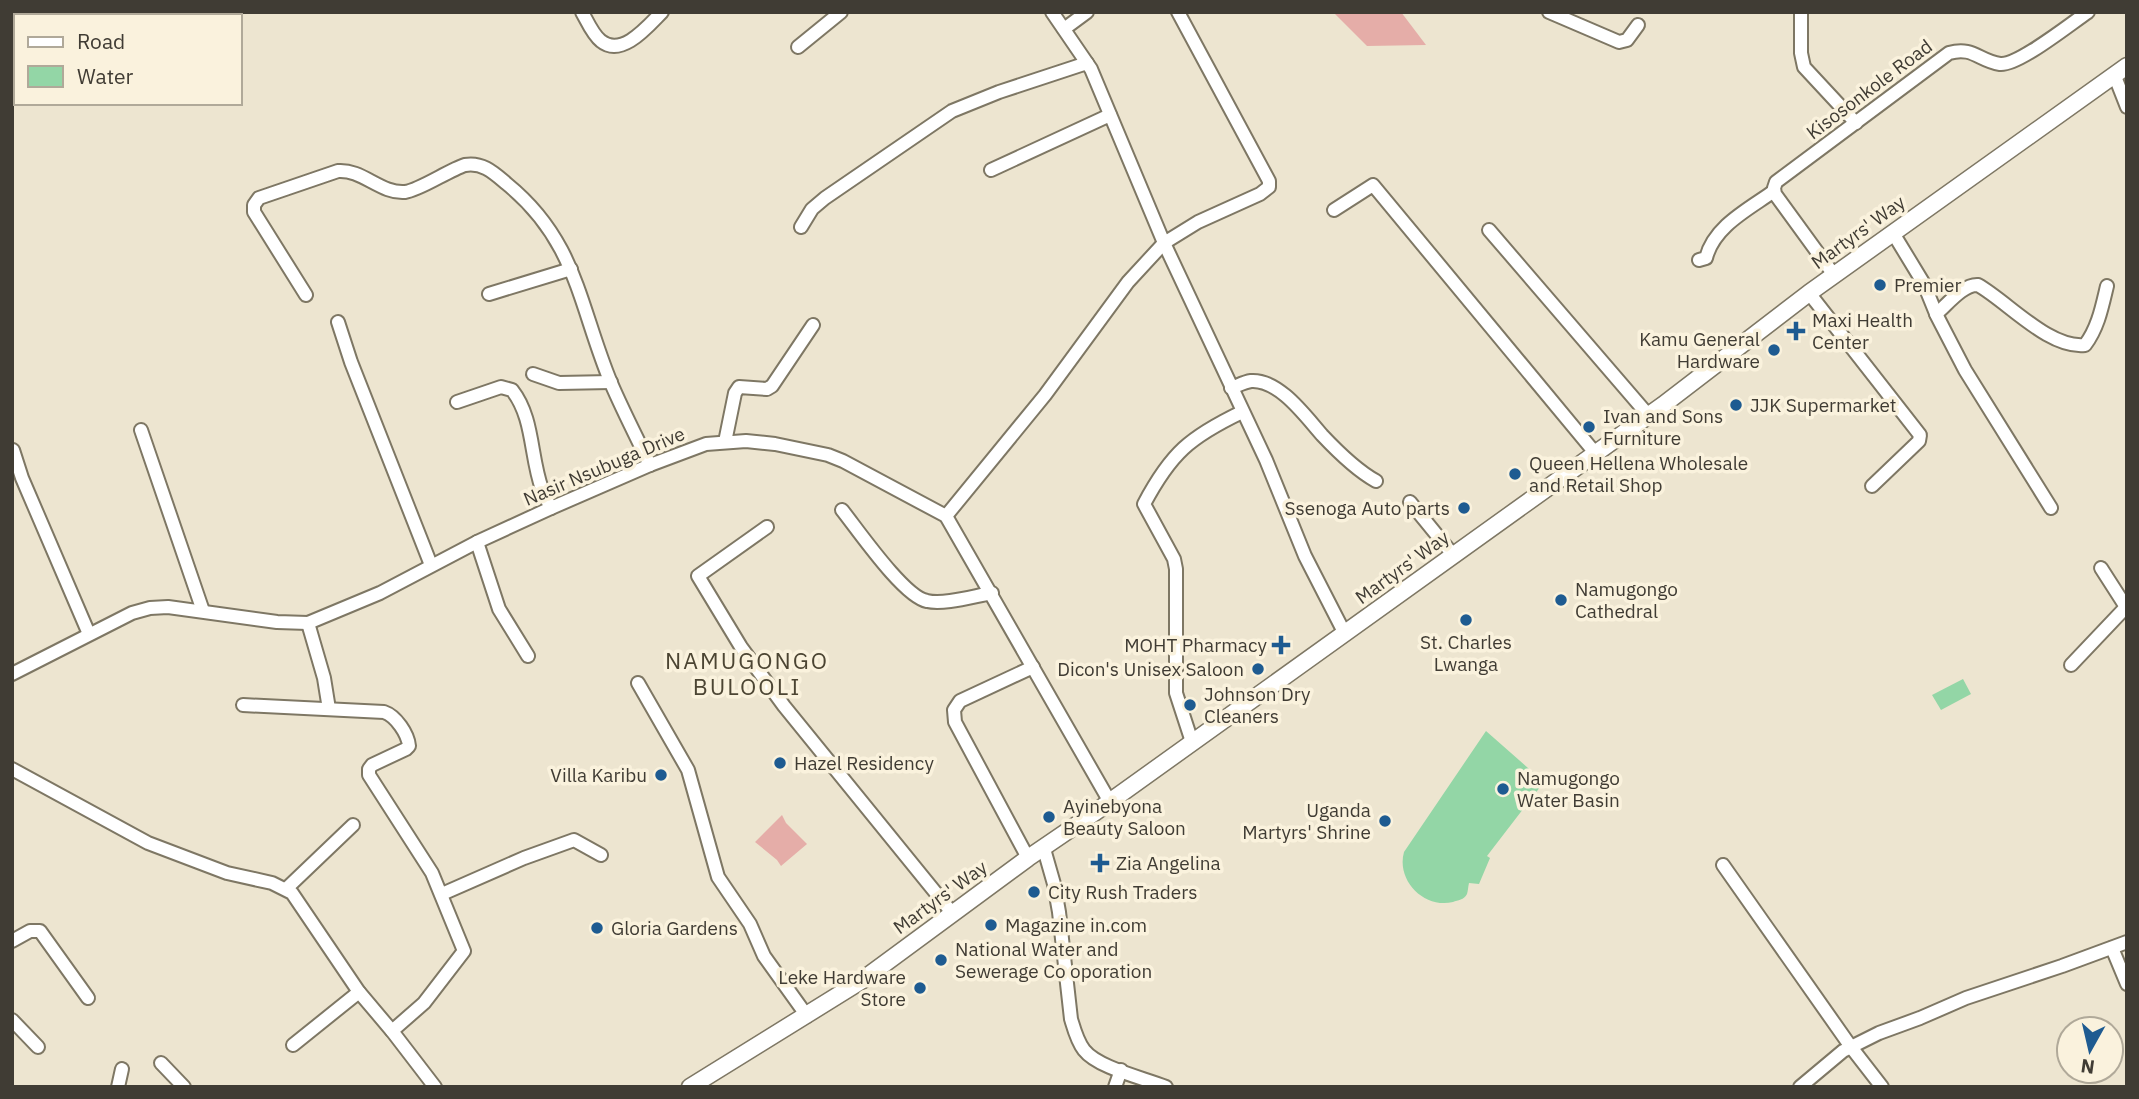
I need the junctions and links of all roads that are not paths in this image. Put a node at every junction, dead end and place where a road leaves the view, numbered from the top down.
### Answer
1 (582, 12) edge
2 (662, 12) edge
3 (841, 12) edge
4 (1052, 12) edge
5 (1087, 12) edge
6 (1178, 12) edge
7 (1549, 12) edge
8 (1801, 12) edge
9 (2088, 12) edge
10 (1638, 25) dead end
11 (1065, 29) junction
12 (797, 47) dead end
13 (1087, 63) junction
14 (2120, 70) edge
15 (2127, 107) edge
16 (1110, 115) junction
17 (1856, 123) junction
18 (991, 170) dead end
19 (1774, 191) junction
20 (1334, 210) dead end
21 (801, 227) dead end
22 (1489, 230) dead end
23 (1893, 233) junction
24 (1164, 243) junction
25 (1699, 260) dead end
26 (571, 269) junction
27 (1834, 275) junction
28 (2107, 286) dead end
29 (1809, 293) junction
30 (489, 294) dead end
31 (306, 295) dead end
32 (1936, 314) junction
33 (338, 322) dead end
34 (813, 325) dead end
35 (533, 374) dead end
36 (611, 382) junction
37 (1231, 388) junction
38 (457, 402) dead end
39 (1242, 412) junction
40 (1649, 416) junction
41 (141, 430) dead end
42 (725, 442) junction
43 (13, 450) edge
44 (1596, 454) junction
45 (650, 465) junction
46 (1376, 481) dead end
47 (1872, 486) dead end
48 (1410, 502) dead end
49 (551, 508) junction
50 (2051, 508) dead end
51 (842, 510) dead end
52 (946, 516) junction
53 (767, 527) dead end
54 (477, 542) junction
55 (1454, 556) junction
56 (431, 565) junction
57 (2101, 568) dead end
58 (992, 593) junction
59 (2127, 606) edge
60 (203, 611) junction
61 (308, 624) junction
62 (89, 634) junction
63 (1345, 634) junction
64 (528, 656) dead end
65 (2071, 665) dead end
66 (1034, 667) junction
67 (12, 674) edge
68 (638, 683) dead end
69 (243, 705) dead end
70 (329, 709) junction
71 (1192, 742) junction
72 (12, 769) edge
73 (1110, 802) junction
74 (353, 825) dead end
75 (1044, 849) junction
76 (600, 855) dead end
77 (1028, 858) junction
78 (1723, 865) dead end
79 (286, 890) junction
80 (442, 894) junction
81 (953, 914) junction
82 (12, 941) edge
83 (2127, 942) edge
84 (2112, 948) junction
85 (2127, 984) edge
86 (359, 992) junction
87 (88, 998) dead end
88 (807, 1016) junction
89 (12, 1020) edge
90 (392, 1031) junction
91 (293, 1045) dead end
92 (38, 1046) dead end
93 (1851, 1047) junction
94 (161, 1062) dead end
95 (122, 1069) dead end
96 (1121, 1070) junction
97 (118, 1087) edge
98 (184, 1087) edge
99 (435, 1087) edge
100 (690, 1087) edge
101 (1115, 1087) edge
102 (1166, 1087) edge
103 (1800, 1087) edge
104 (1882, 1087) edge

1 - 2 street
3 - 12 street
4 - 11 street
5 - 11 street
6 - 24 street
7 - 10 street
8 - 17 street
9 - 17 street, Kisosonkole Road
11 - 13 street
13 - 16 street
13 - 21 street
14 - 15 street
14 - 23 main road, Martyrs' Way
16 - 18 street
16 - 24 street
17 - 19 street, Kisosonkole Road
19 - 25 street, Kisosonkole Road
19 - 27 street
20 - 44 street
22 - 40 street
23 - 27 main road, Martyrs' Way
23 - 32 street
24 - 37 street
24 - 52 street
26 - 30 street
26 - 31 street
26 - 36 street
27 - 29 main road, Martyrs' Way
28 - 32 street
29 - 40 main road, Martyrs' Way
29 - 47 street
32 - 50 street
33 - 56 street
34 - 42 street
35 - 36 street
36 - 45 street
37 - 39 street
37 - 46 street
38 - 49 street
39 - 63 street
39 - 71 street
40 - 44 main road, Martyrs' Way
41 - 60 street
42 - 45 street, Nasir Nsubuga Drive
42 - 52 street, Nasir Nsubuga Drive
43 - 62 street
44 - 55 main road, Martyrs' Way
45 - 49 street, Nasir Nsubuga Drive
48 - 55 street
49 - 54 street, Nasir Nsubuga Drive
51 - 58 street
52 - 58 street
53 - 81 street
54 - 56 street, Nasir Nsubuga Drive
54 - 64 street
55 - 63 main road, Martyrs' Way
56 - 61 street, Nasir Nsubuga Drive
57 - 59 street
58 - 66 street
59 - 65 street
60 - 61 street, Nasir Nsubuga Drive
60 - 62 street, Nasir Nsubuga Drive
61 - 70 street
62 - 67 street, Nasir Nsubuga Drive
63 - 71 main road, Martyrs' Way
66 - 73 street
66 - 77 street
68 - 88 street
69 - 70 street
70 - 80 street
71 - 73 main road, Martyrs' Way
72 - 79 street
73 - 75 main road, Martyrs' Way
74 - 79 street
75 - 77 main road, Martyrs' Way
75 - 96 street
76 - 80 street
77 - 81 main road, Martyrs' Way
78 - 93 street
79 - 86 street
80 - 90 street
81 - 88 main road, Martyrs' Way
82 - 87 street
83 - 84 street
84 - 85 street
84 - 93 street
86 - 90 street
86 - 91 street
88 - 100 main road, Martyrs' Way
89 - 92 street
90 - 99 street
93 - 103 street
93 - 104 street
94 - 98 street
95 - 97 street
96 - 101 street
96 - 102 street

